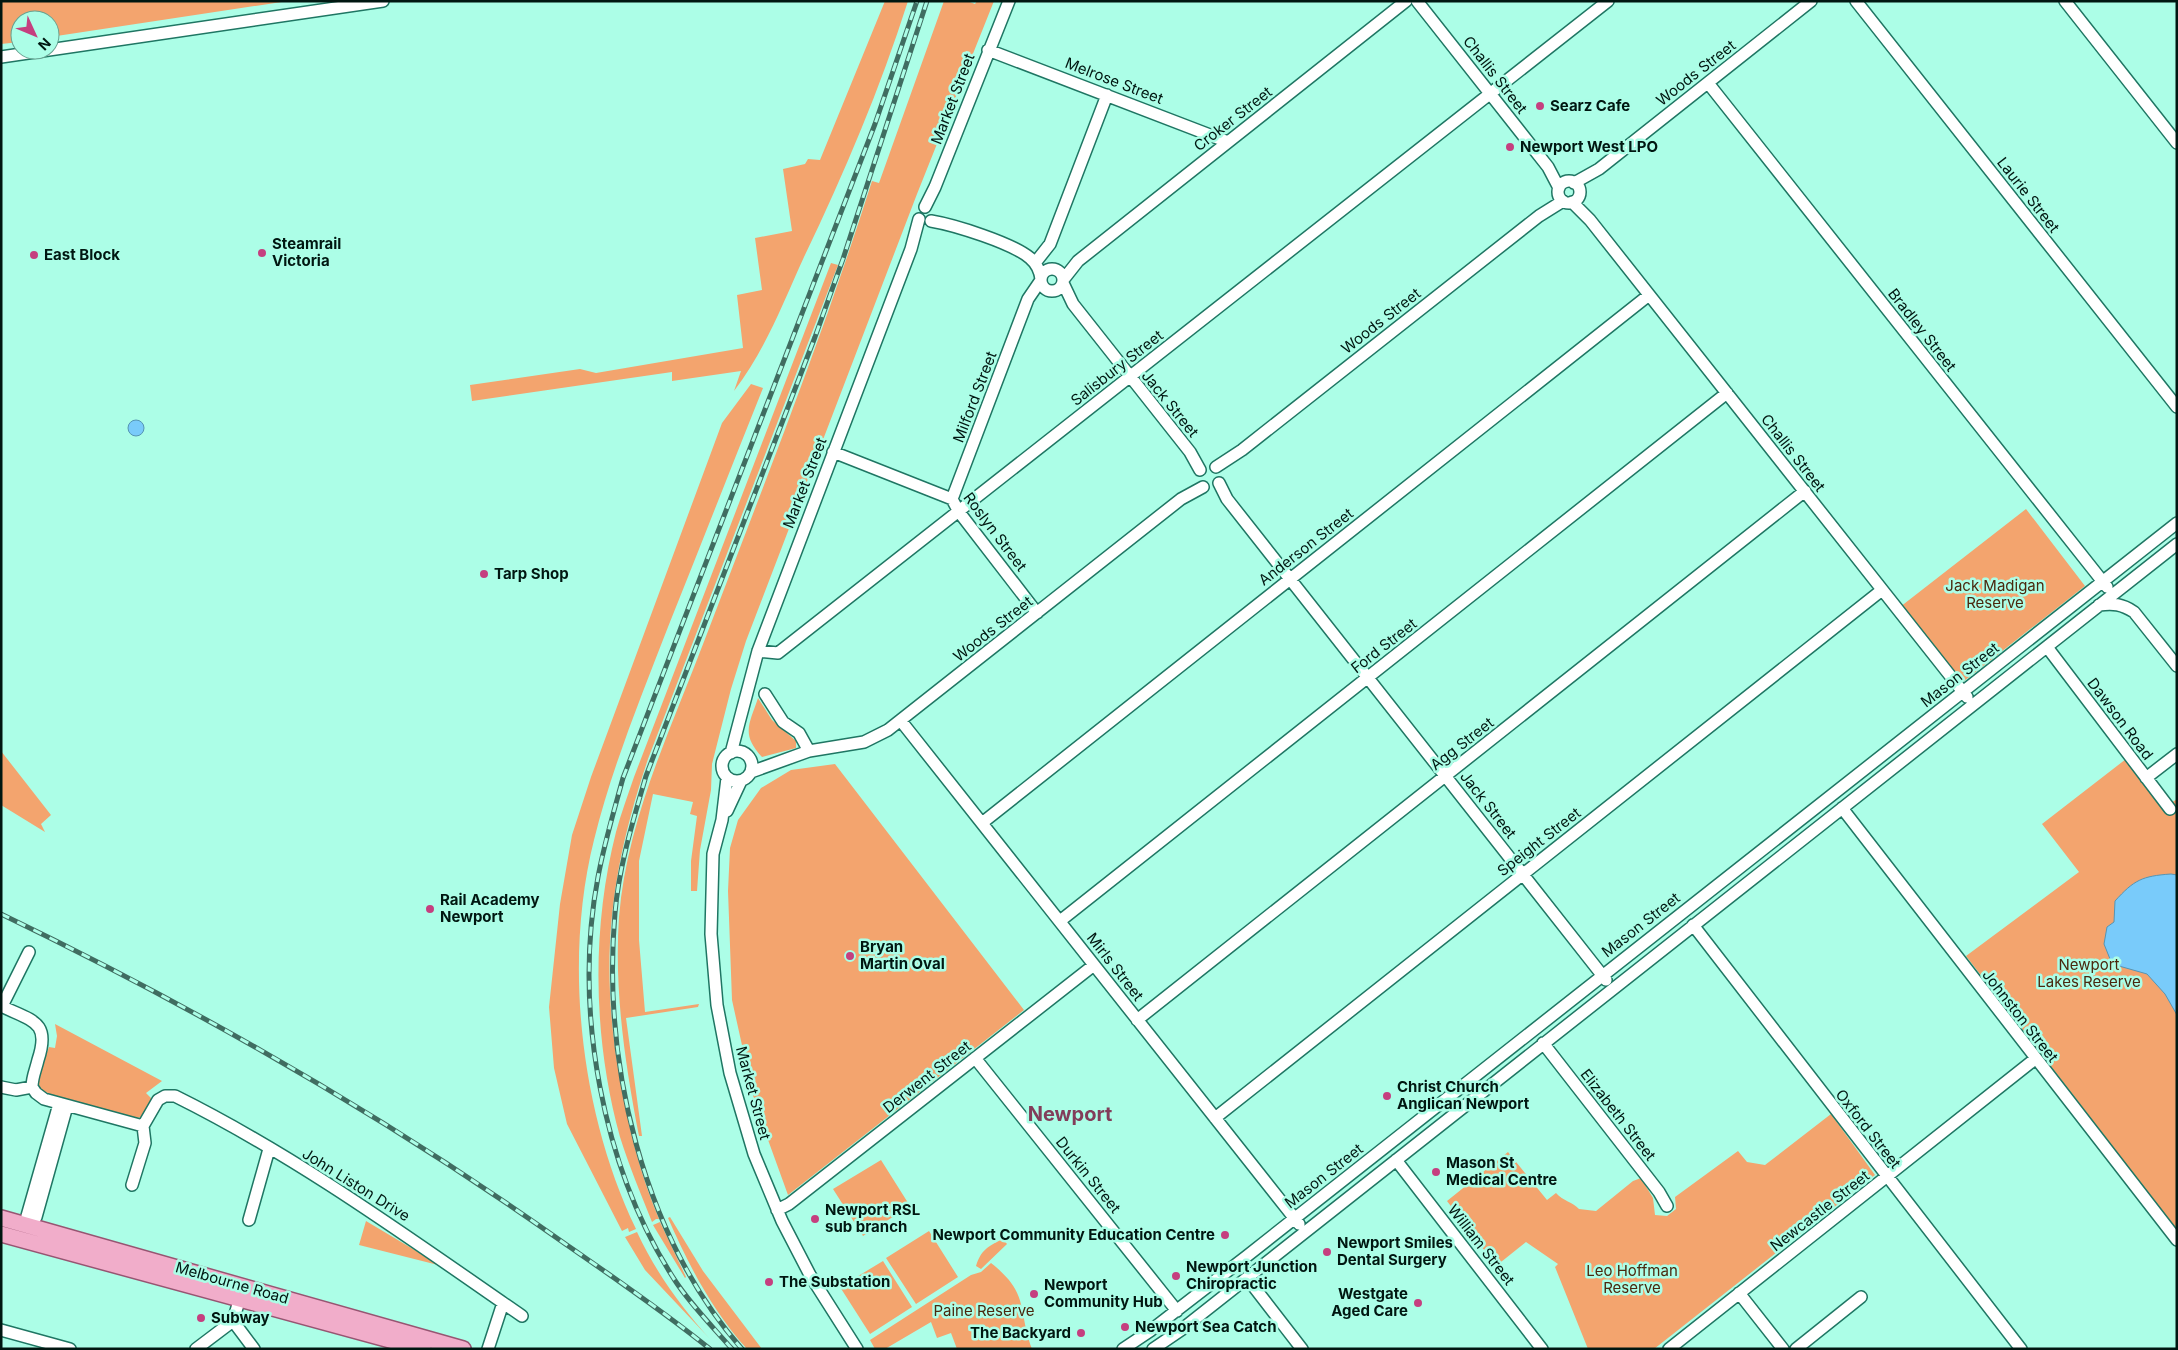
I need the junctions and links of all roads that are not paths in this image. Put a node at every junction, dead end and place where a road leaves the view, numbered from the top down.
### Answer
1 (383, 1) edge
2 (1003, 1) edge
3 (1009, 1) edge
4 (1406, 1) edge
5 (1417, 1) edge
6 (1608, 1) edge
7 (1811, 1) edge
8 (1856, 1) edge
9 (2066, 1) edge
10 (999, 23) junction
11 (988, 50) junction
12 (1, 57) edge
13 (1708, 83) junction
14 (1490, 93) junction
15 (1107, 95) junction
16 (1228, 142) junction
17 (2177, 143) edge
18 (1569, 193) junction
19 (928, 215) junction
20 (1038, 261) junction
21 (1078, 261) junction
22 (1055, 269) junction
23 (1041, 279) junction
24 (1063, 282) junction
25 (1050, 291) junction
26 (1649, 295) junction
27 (1072, 304) junction
28 (1026, 306) junction
29 (1129, 377) junction
30 (1727, 394) junction
31 (2177, 407) edge
32 (833, 452) junction
33 (1210, 477) junction
34 (1805, 491) junction
35 (952, 499) junction
36 (959, 512) junction
37 (2177, 523) edge
38 (2177, 544) edge
39 (1290, 579) junction
40 (2102, 582) junction
41 (1882, 590) junction
42 (2115, 593) junction
43 (2099, 605) junction
44 (1037, 613) junction
45 (2047, 647) junction
46 (758, 651) junction
47 (2177, 666) edge
48 (1368, 678) junction
49 (1962, 692) junction
50 (764, 694) dead end
51 (1973, 704) junction
52 (901, 721) junction
53 (738, 731) junction
54 (809, 751) junction
55 (731, 753) junction
56 (2177, 754) edge
57 (747, 756) junction
58 (776, 763) junction
59 (751, 772) junction
60 (1446, 776) junction
61 (727, 778) junction
62 (2146, 778) junction
63 (741, 781) junction
64 (1842, 808) junction
65 (2170, 809) dead end
66 (722, 820) junction
67 (982, 823) junction
68 (1523, 874) junction
69 (1060, 921) junction
70 (1693, 925) junction
71 (29, 952) dead end
72 (1094, 965) junction
73 (1602, 975) junction
74 (1613, 989) junction
75 (2, 1006) edge
76 (1137, 1020) junction
77 (1544, 1044) junction
78 (975, 1058) junction
79 (2035, 1059) junction
80 (1, 1087) edge
81 (32, 1087) junction
82 (63, 1105) junction
83 (1215, 1118) junction
84 (143, 1126) junction
85 (269, 1149) junction
86 (1396, 1160) junction
87 (51, 1164) junction
88 (40, 1169) junction
89 (1886, 1177) junction
90 (132, 1185) dead end
91 (1667, 1206) dead end
92 (777, 1210) junction
93 (1, 1218) edge
94 (1295, 1218) junction
95 (249, 1220) dead end
96 (29, 1226) junction
97 (1305, 1232) junction
98 (1, 1234) edge
99 (2177, 1240) edge
100 (28, 1241) junction
101 (1247, 1278) junction
102 (242, 1292) junction
103 (1739, 1293) junction
104 (1861, 1297) dead end
105 (503, 1303) junction
106 (1177, 1311) junction
107 (522, 1316) dead end
108 (233, 1321) junction
109 (1, 1330) edge
110 (70, 1349) edge
111 (196, 1349) edge
112 (254, 1349) edge
113 (423, 1349) edge
114 (463, 1349) edge
115 (488, 1349) edge
116 (857, 1349) edge
117 (1123, 1349) edge
118 (1153, 1349) edge
119 (1302, 1349) edge
120 (1542, 1349) edge
121 (1669, 1349) edge
122 (1783, 1349) edge
123 (1796, 1349) edge
124 (2021, 1349) edge

1 - 12 street
2 - 10 street, Market Street
3 - 10 street, Market Street
4 - 16 street, Croker Street
5 - 14 street, Challis Street
6 - 14 street, Salisbury Street
7 - 13 street, Woods Street
8 - 31 street, Laurie Street
9 - 17 street
10 - 11 street, Market Street
11 - 15 street, Melrose Street
11 - 19 street, Market Street
13 - 18 street, Woods Street
13 - 40 street, Bradley Street
14 - 18 street, Challis Street
14 - 29 street, Salisbury Street
15 - 16 street, Melrose Street
15 - 20 street
16 - 21 street, Croker Street
18 - 26 street, Challis Street
18 - 33 street, Woods Street
19 - 20 street
19 - 32 street, Market Street
20 - 22 street
20 - 23 street
21 - 22 street, Croker Street
21 - 24 street, Croker Street
22 - 23 street
22 - 24 street
23 - 25 street
23 - 28 street, Milford Street
24 - 25 street
24 - 27 street, Jack Street
25 - 27 street, Jack Street
25 - 28 street
26 - 30 street, Challis Street
26 - 39 street, Anderson Street
27 - 29 street, Jack Street
28 - 35 street, Milford Street
29 - 33 street, Jack Street
29 - 36 street, Salisbury Street
30 - 34 street, Challis Street
30 - 48 street, Ford Street
32 - 35 street, Roslyn Street
32 - 46 street, Market Street
33 - 39 street, Jack Street
33 - 44 street, Woods Street
34 - 41 street, Challis Street
34 - 60 street, Agg Street
35 - 36 street, Roslyn Street
36 - 44 street, Roslyn Street
36 - 46 street, Salisbury Street
37 - 40 street, Mason Street
38 - 42 street, Mason Street
39 - 48 street, Jack Street
39 - 67 street, Anderson Street
40 - 42 street, Bradley Street
40 - 49 street, Mason Street
41 - 49 street, Challis Street
41 - 68 street, Speight Street
42 - 43 street, Mason Street
43 - 45 street, Mason Street
43 - 47 street
44 - 52 street, Woods Street
45 - 51 street, Mason Street
45 - 62 street, Dawson Road
46 - 53 street, Market Street
48 - 60 street, Jack Street
48 - 69 street, Ford Street
49 - 51 street, Challis Street
49 - 73 street, Mason Street
50 - 54 street
51 - 64 street, Mason Street
52 - 54 street, Woods Street
52 - 67 street, Mirls Street
53 - 55 street, Market Street
53 - 57 street, Market Street
54 - 58 street, Woods Street
55 - 57 street
55 - 61 street
56 - 62 street
57 - 58 street
57 - 59 street
58 - 59 street, Woods Street
59 - 63 street
60 - 68 street, Jack Street
60 - 76 street, Agg Street
61 - 63 street
61 - 66 street, Market Street
62 - 65 street, Dawson Road
63 - 66 street, Market Street
64 - 70 street, Mason Street
64 - 79 street, Johnston Street
66 - 92 street, Market Street
67 - 69 street, Mirls Street
68 - 73 street, Jack Street
68 - 83 street, Speight Street
69 - 72 street, Mirls Street
70 - 74 street, Mason Street
70 - 89 street, Oxford Street
71 - 75 street
72 - 76 street, Mirls Street
72 - 78 street, Derwent Street
73 - 74 street, Jack Street
73 - 94 street, Mason Street
74 - 77 street, Mason Street
75 - 81 street
76 - 83 street, Mirls Street
77 - 86 street, Mason Street
77 - 91 street, Elizabeth Street
78 - 92 street, Derwent Street
78 - 106 street, Durkin Street
79 - 89 street, Newcastle Street
79 - 99 street, Johnston Street
80 - 81 street
81 - 82 street
82 - 84 street
82 - 87 street
82 - 88 street
83 - 94 street, Mirls Street
84 - 85 street, John Liston Drive
84 - 90 street
85 - 95 street
85 - 105 street, John Liston Drive
86 - 97 street, Mason Street
86 - 120 street, William Street
87 - 88 street
87 - 96 street
88 - 96 street
89 - 103 street, Newcastle Street
89 - 124 street, Oxford Street
92 - 116 street, Market Street
93 - 96 main road, Melbourne Road
94 - 97 street, Mirls Street
94 - 106 street, Mason Street
96 - 100 main road
96 - 102 main road, Melbourne Road
97 - 101 street, Mason Street
98 - 100 main road, Melbourne Road
100 - 102 main road, Melbourne Road
101 - 118 street, Mason Street
101 - 119 street
102 - 108 street
102 - 113 main road, Melbourne Road
102 - 114 main road, Melbourne Road
103 - 121 street, Newcastle Street
103 - 122 street
104 - 123 street
105 - 107 street, John Liston Drive
105 - 115 street
106 - 117 street, Mason Street
108 - 111 street
108 - 112 street
109 - 110 street

